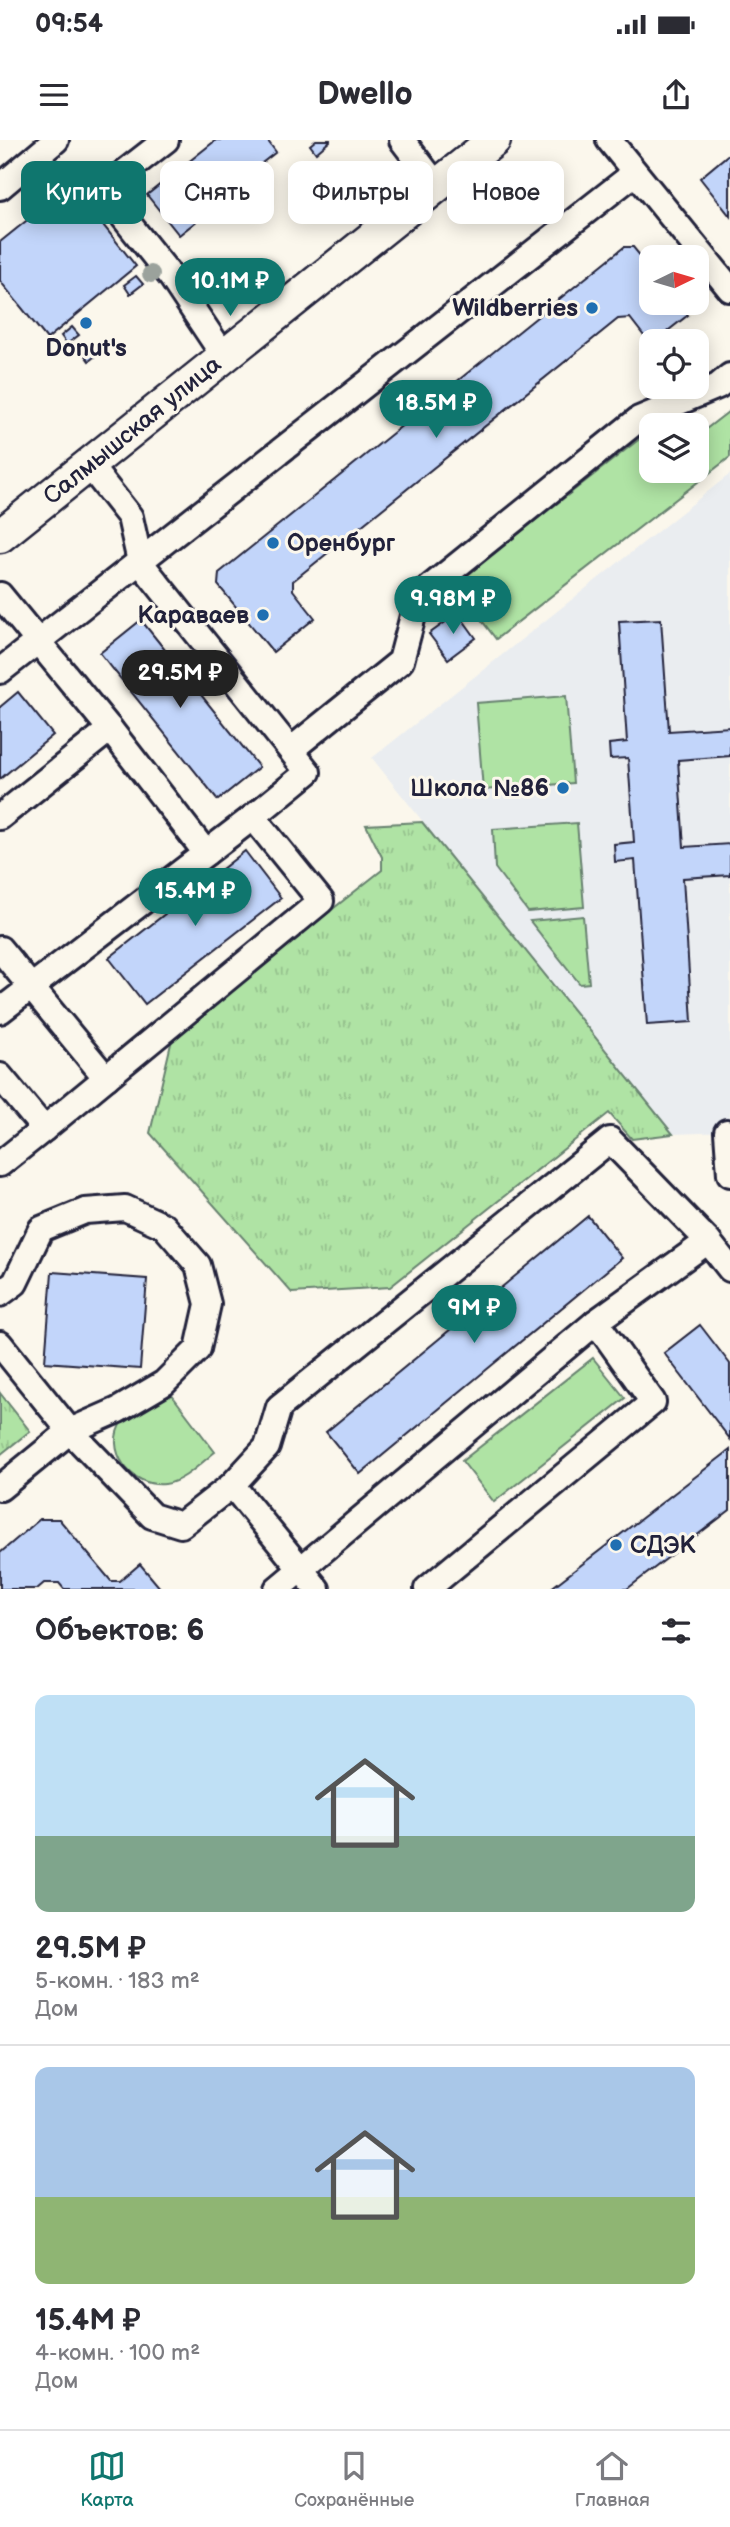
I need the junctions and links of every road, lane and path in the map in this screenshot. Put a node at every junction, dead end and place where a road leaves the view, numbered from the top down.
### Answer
1 (56, 140) edge
2 (166, 140) edge
3 (402, 140) edge
4 (494, 140) edge
5 (609, 140) edge
6 (138, 161) edge
7 (635, 173) junction
8 (437, 186) junction
9 (0, 187) edge
10 (129, 224) edge
11 (730, 289) edge
12 (224, 356) junction
13 (726, 388) edge
14 (89, 465) junction
15 (0, 536) edge
16 (140, 562) junction
17 (0, 595) edge
18 (37, 641) junction
19 (0, 671) edge
20 (110, 729) junction
21 (292, 749) junction
22 (0, 817) edge
23 (253, 817) junction
24 (206, 853) junction
25 (0, 949) edge
26 (30, 986) junction
27 (0, 1011) edge
28 (0, 1076) edge
29 (106, 1078) junction
30 (44, 1129) junction
31 (727, 1132) dead end
32 (0, 1164) edge
33 (730, 1174) edge
34 (708, 1241) junction
35 (730, 1269) edge
36 (0, 1294) edge
37 (596, 1322) junction
38 (0, 1344) edge
39 (70, 1431) junction
40 (232, 1485) junction
41 (0, 1488) edge
42 (300, 1569) junction
43 (277, 1589) edge
44 (317, 1589) edge
45 (427, 1589) edge

1 - 9 lane
2 - 6 lane
3 - 8 lane
4 - 8 main road, Салмышская улица
5 - 7 lane
7 - 11 lane
7 - 16 lane
8 - 12 main road, Салмышская улица
10 - 12 lane
12 - 14 main road, Салмышская улица
13 - 21 lane
14 - 15 main road, Салмышская улица
14 - 16 lane
16 - 18 lane
16 - 21 lane
17 - 18 lane
18 - 19 lane
18 - 20 lane
20 - 22 lane
20 - 24 lane
21 - 23 lane
23 - 24 lane
23 - 29 lane
24 - 26 lane
25 - 26 lane
26 - 27 lane
26 - 29 lane
28 - 30 lane
29 - 30 lane
30 - 32 lane
31 - 33 lane
34 - 35 lane
34 - 37 lane
34 - 40 lane
36 - 39 lane
37 - 42 lane
37 - 45 lane
38 - 39 lane
39 - 40 lane
39 - 41 lane
40 - 42 lane
42 - 43 lane
42 - 44 lane

